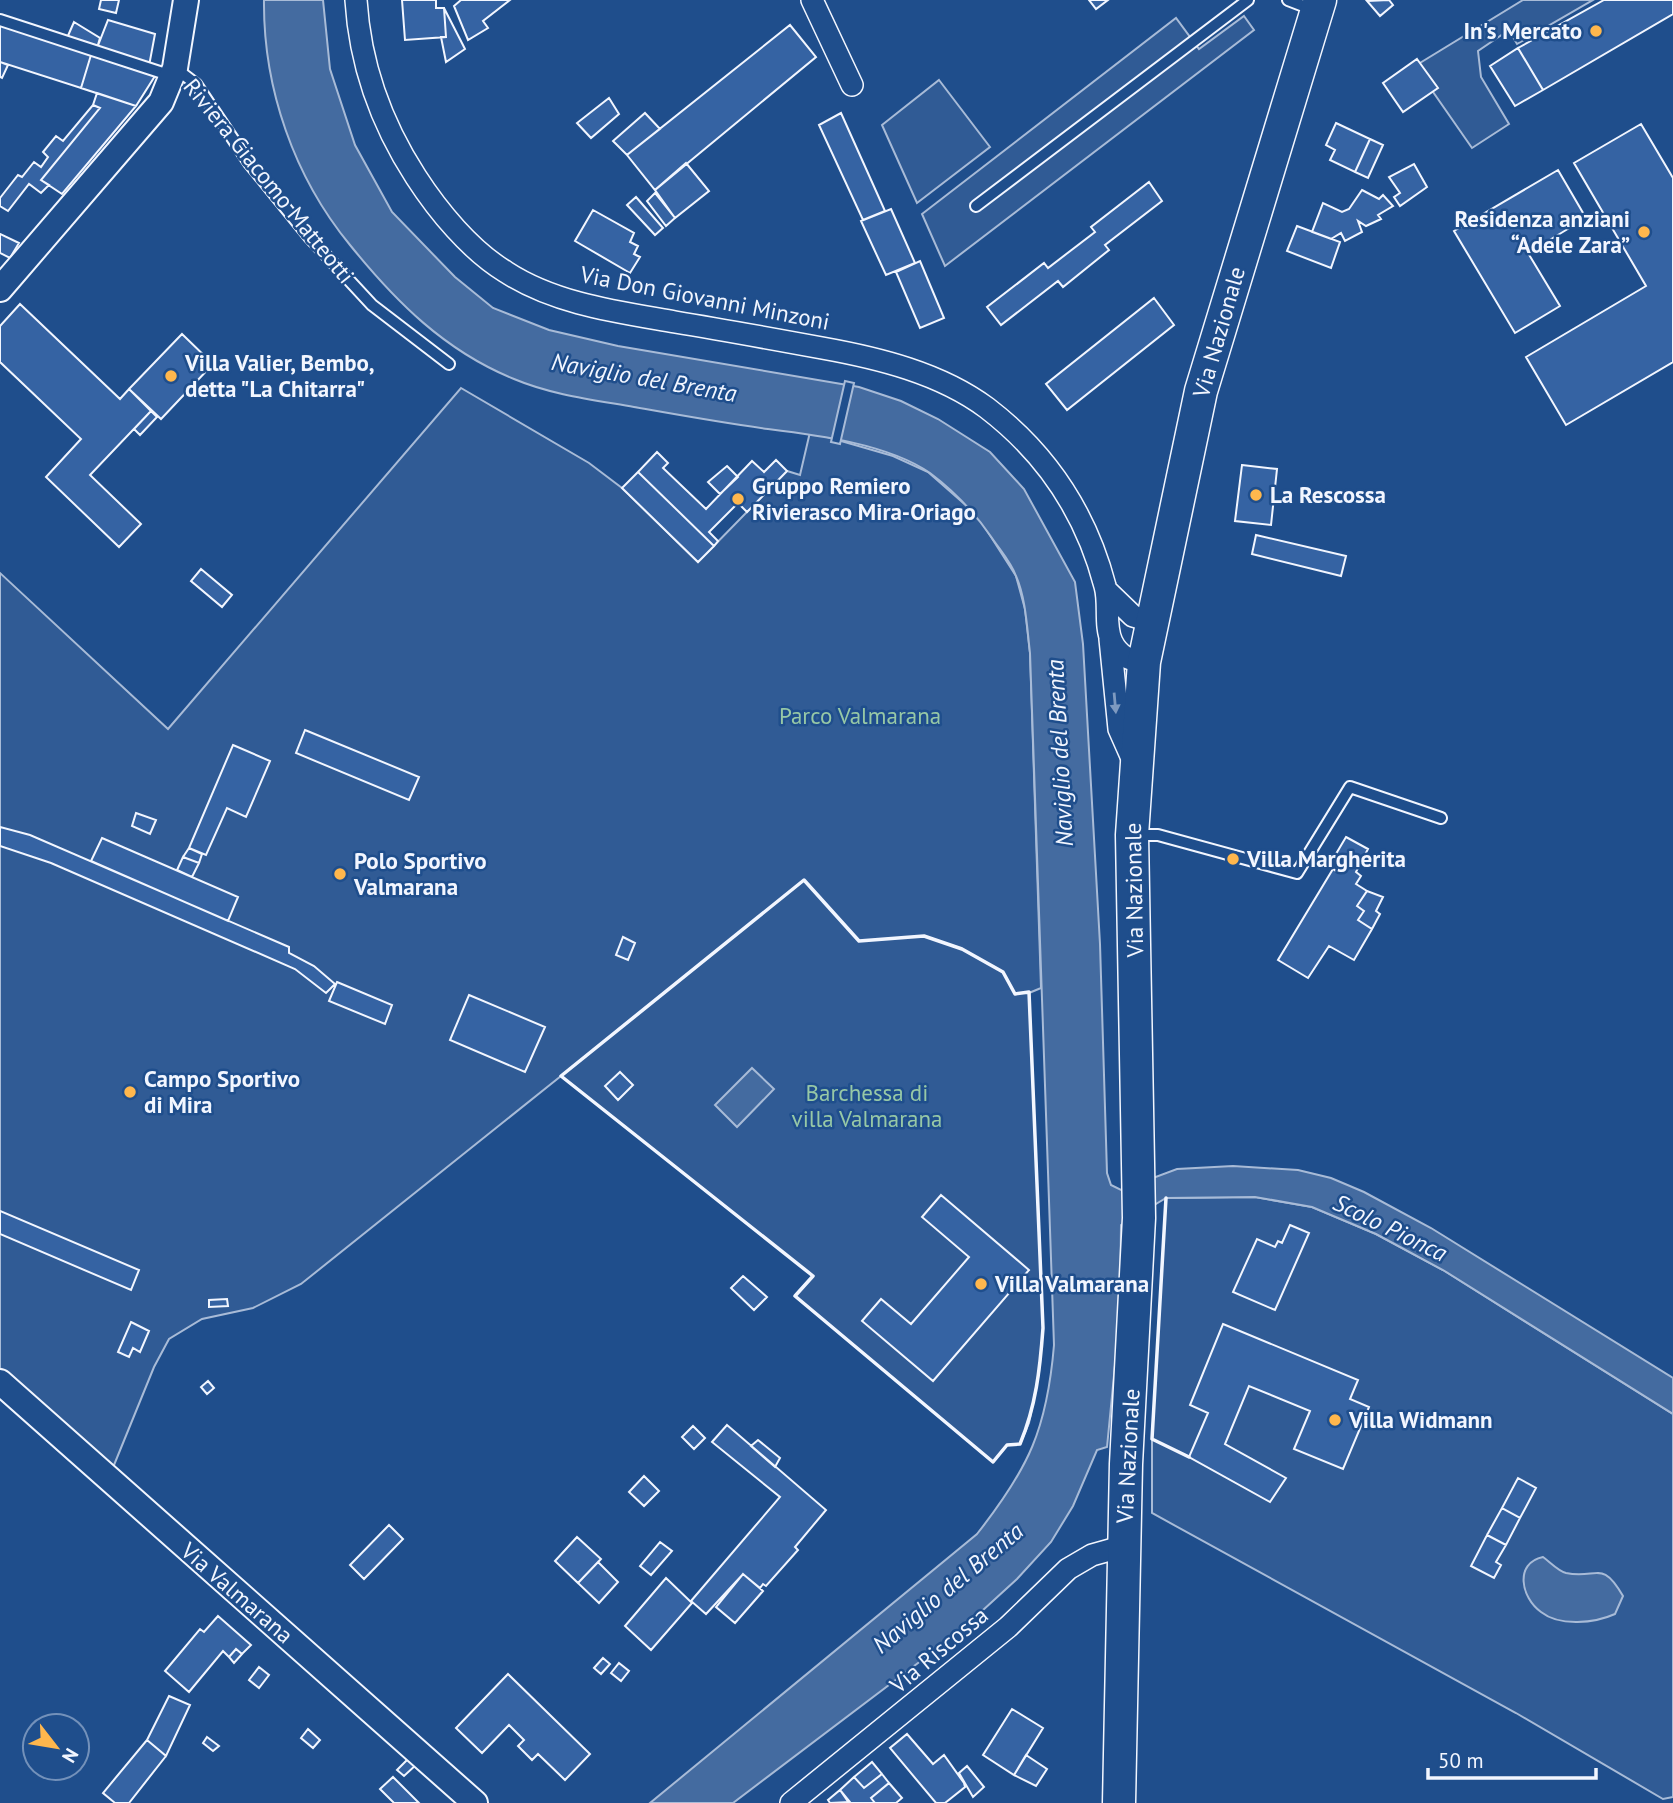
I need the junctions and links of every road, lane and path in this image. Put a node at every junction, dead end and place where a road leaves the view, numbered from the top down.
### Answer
1 (186, 0) edge
2 (356, 0) edge
3 (812, 0) edge
4 (1248, 0) edge
5 (1308, 4) edge
6 (0, 20) edge
7 (174, 72) junction
8 (852, 85) dead end
9 (976, 206) dead end
10 (0, 289) edge
11 (449, 364) dead end
12 (1106, 590) junction
13 (1150, 621) junction
14 (1110, 639) junction
15 (1144, 662) junction
16 (1135, 765) junction
17 (1441, 818) dead end
18 (1132, 835) junction
19 (0, 1381) edge
20 (1124, 1546) junction
21 (475, 1803) edge
22 (791, 1803) edge
23 (1119, 1803) edge

1 - 7 street, Riviera Giacomo Matteotti
2 - 12 street, Via Don Giovanni Minzoni
3 - 8 street
4 - 9 lane
5 - 13 main road, Via Nazionale
6 - 7 lane
7 - 10 street
7 - 11 lane, Riviera Giacomo Matteotti
12 - 13 street
12 - 14 street, Via Don Giovanni Minzoni
13 - 15 main road, Via Nazionale
14 - 15 street
14 -> 16 street, Via Don Giovanni Minzoni
15 - 16 main road, Via Nazionale
16 - 18 main road, Via Nazionale
17 - 18 lane
18 - 20 main road, Via Nazionale
19 - 21 street, Via Valmarana
20 - 22 street, Via Riscossa
20 - 23 main road, Via Nazionale

